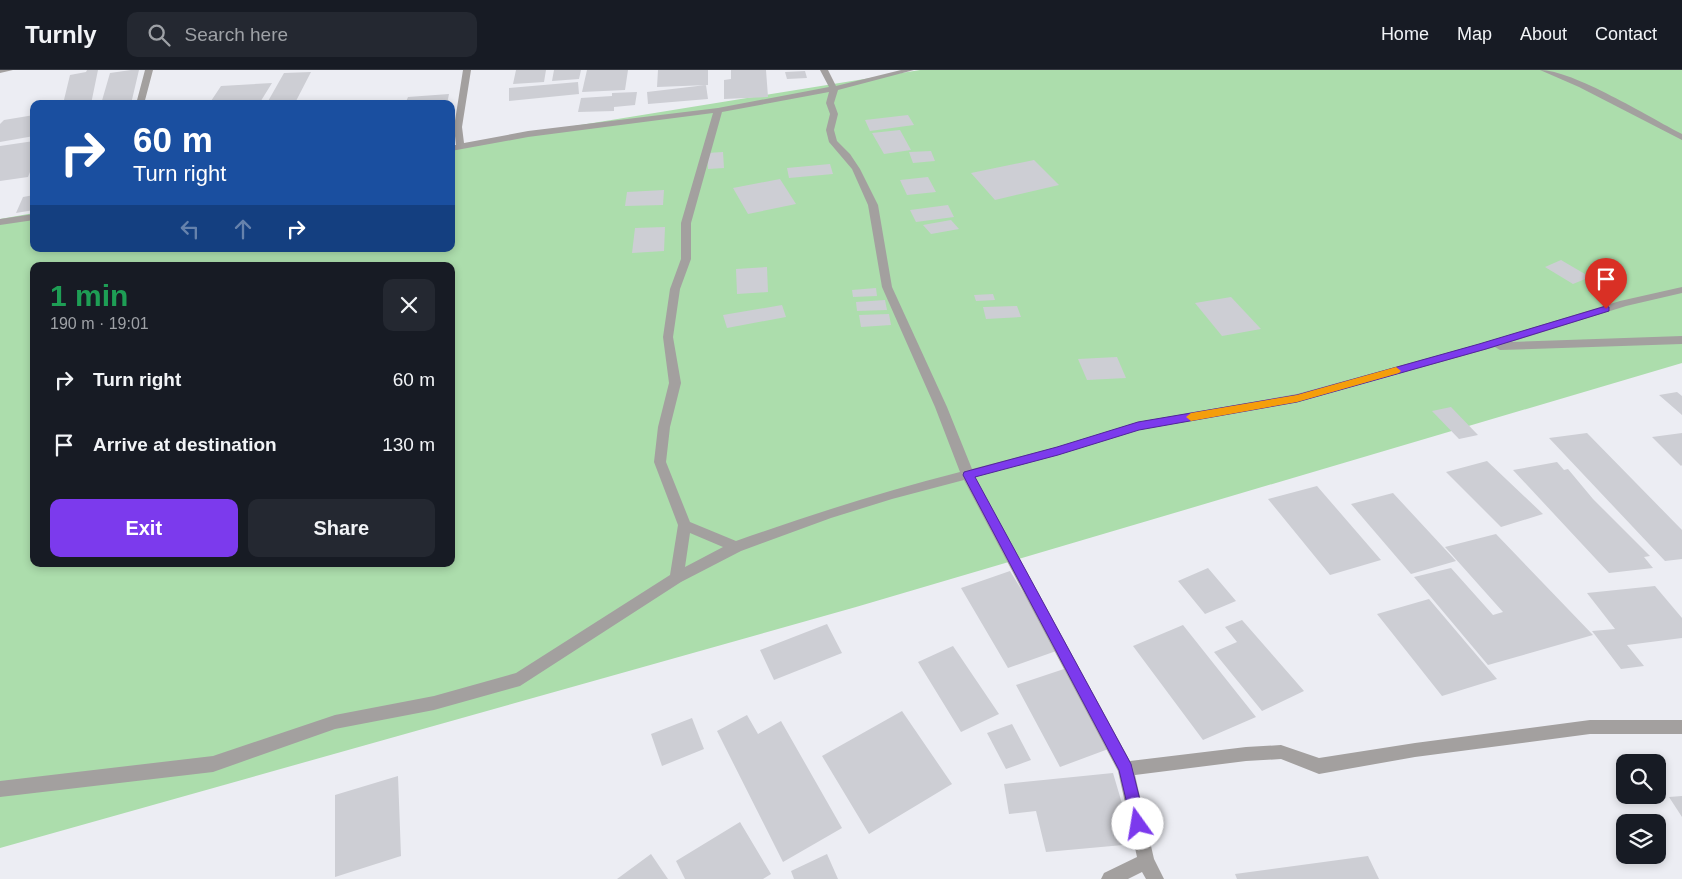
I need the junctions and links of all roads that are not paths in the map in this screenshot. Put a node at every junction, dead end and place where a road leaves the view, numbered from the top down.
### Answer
1 (9, 70) edge
2 (149, 70) edge
3 (467, 70) edge
4 (824, 70) edge
5 (910, 70) edge
6 (1544, 70) edge
7 (0, 71) edge
8 (834, 90) junction
9 (141, 100) edge
10 (718, 110) junction
11 (1682, 137) edge
12 (456, 147) edge
13 (30, 218) edge
14 (0, 222) edge
15 (1682, 290) edge
16 (1682, 340) edge
17 (1483, 347) junction
18 (968, 475) junction
19 (685, 526) junction
20 (736, 547) junction
21 (676, 578) junction
22 (1682, 728) edge
23 (1126, 769) junction
24 (0, 789) edge
25 (1146, 861) junction
26 (1110, 879) edge
27 (1155, 879) edge

1 - 7 street
2 - 9 street
3 - 12 street
4 - 8 street
5 - 8 street
6 - 11 street
8 - 10 street
8 - 18 street
10 - 12 street
10 - 19 street
13 - 14 street
15 - 17 street
16 - 17 street
17 - 18 street
18 - 20 street
18 - 23 street
19 - 20 street
19 - 21 street
20 - 21 street
21 - 24 street
22 - 23 street
23 - 25 street
25 - 26 street
25 - 27 street

